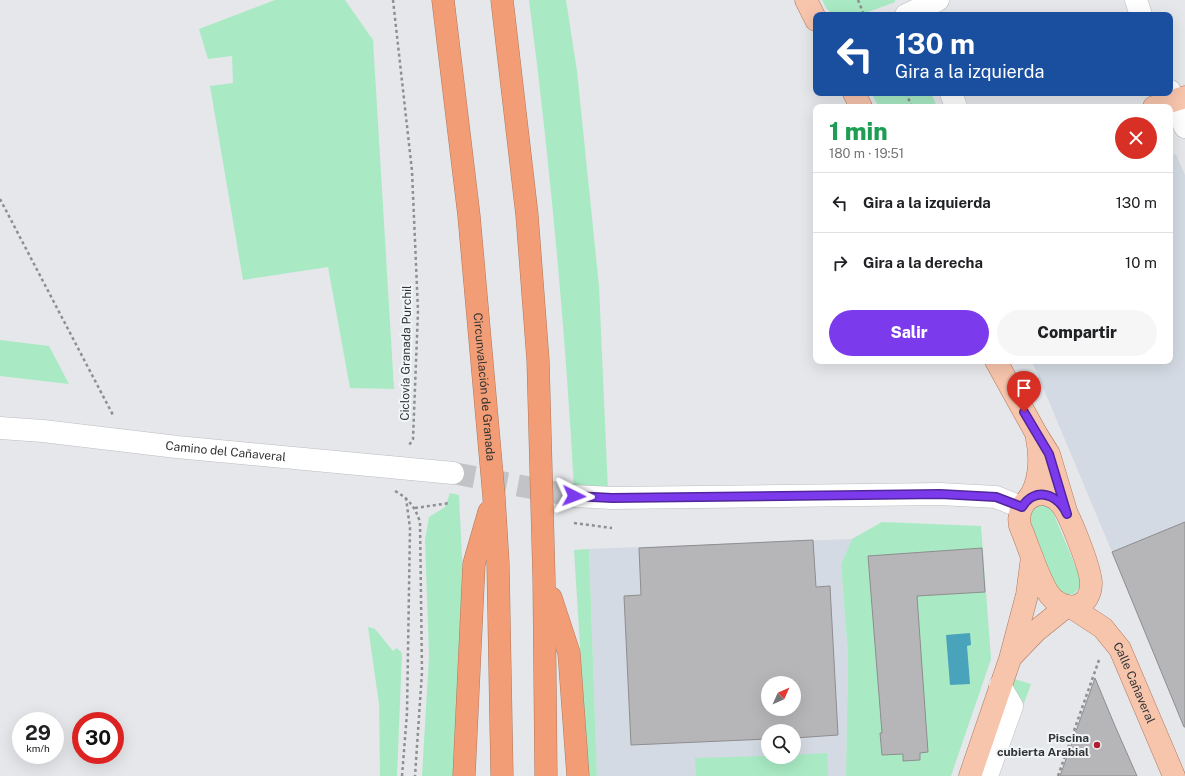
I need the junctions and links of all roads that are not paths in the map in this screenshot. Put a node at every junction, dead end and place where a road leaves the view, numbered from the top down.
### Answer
1 (443, 0) edge
2 (502, 0) edge
3 (806, 0) edge
4 (1136, 0) edge
5 (1140, 12) edge
6 (813, 14) edge
7 (1171, 99) edge
8 (1185, 127) edge
9 (998, 364) edge
10 (0, 428) edge
11 (1037, 435) junction
12 (453, 473) tunnel mouth
13 (574, 496) tunnel mouth
14 (494, 497) junction
15 (1025, 503) junction
16 (1067, 514) junction
17 (1032, 554) junction
18 (544, 579) junction
19 (1069, 606) junction
20 (1010, 659) junction
21 (1000, 686) junction
22 (464, 776) edge
23 (502, 776) edge
24 (546, 776) edge
25 (578, 776) edge
26 (970, 776) edge
27 (987, 776) edge
28 (1174, 776) edge

1 - 14 highway, Circunvalación de Granada
2 - 18 highway
3 - 6 main road
4 - 5 street
7 - 8 street
9 - 11 main road
10 - 12 street, Camino del Cañaveral
11 - 15 main road
11 - 16 main road
13 - 15 street
14 - 22 highway
14 - 23 highway, Circunvalación de Granada
15 - 16 main road
15 - 17 main road, Calle Cañaveral
16 - 19 main road
17 - 19 main road, Calle Cañaveral
17 - 20 main road
18 - 24 highway
18 - 25 highway
19 - 20 main road
19 - 28 main road, Calle Cañaveral
20 - 21 main road
21 - 26 main road
21 - 27 street

